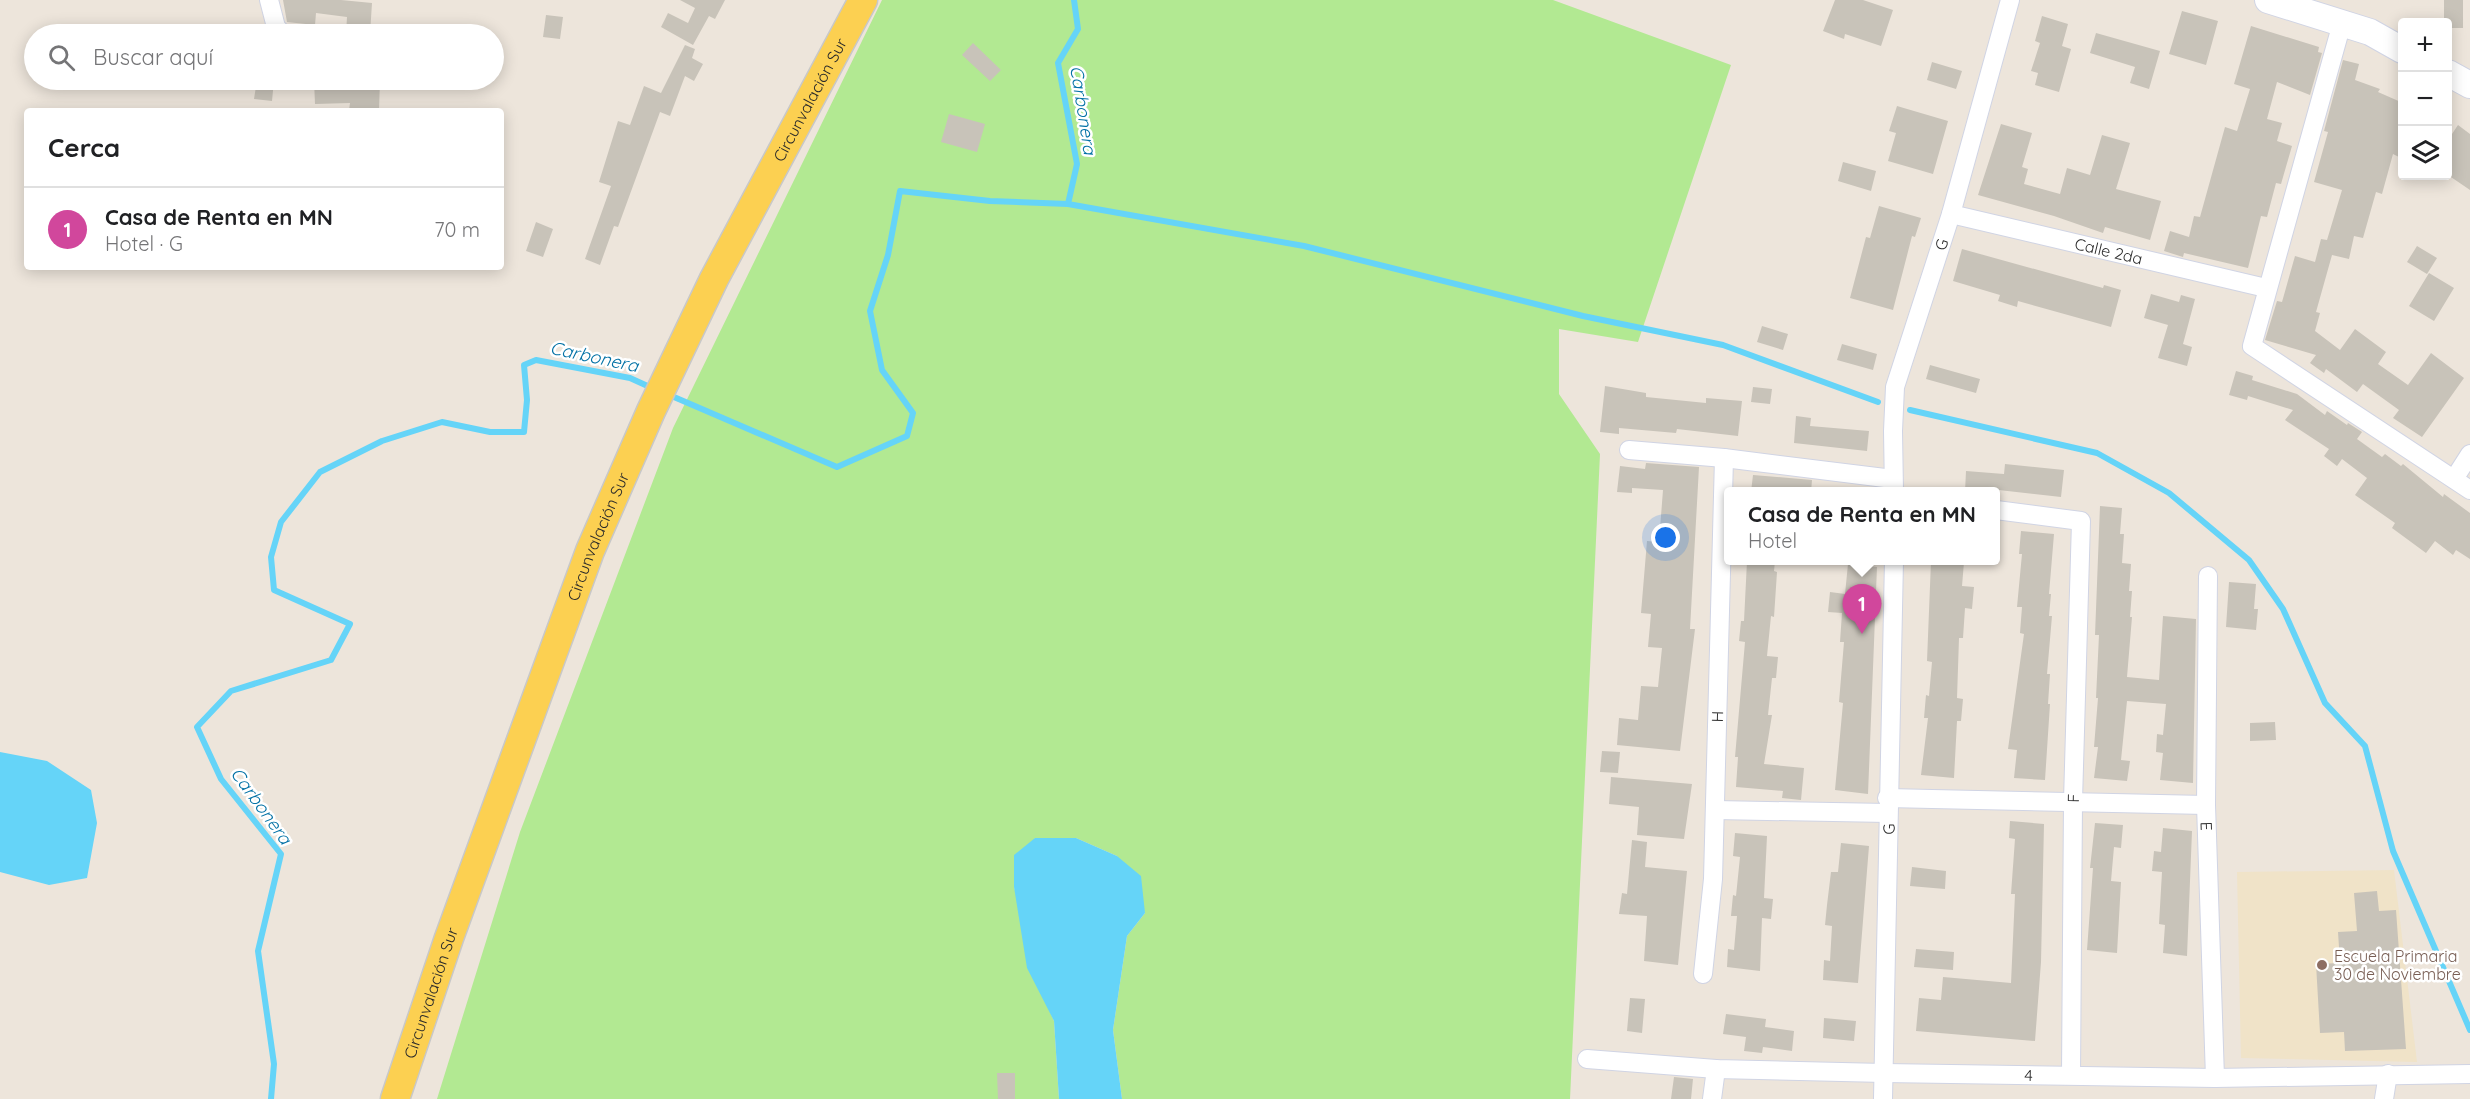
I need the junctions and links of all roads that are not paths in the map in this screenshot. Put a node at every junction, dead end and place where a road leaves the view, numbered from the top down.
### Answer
1 (269, 0) edge
2 (863, 0) edge
3 (2010, 0) edge
4 (2268, 0) edge
5 (2342, 23) junction
6 (275, 24) edge
7 (2398, 47) edge
8 (2452, 75) edge
9 (2470, 85) edge
10 (1951, 214) junction
11 (2266, 288) junction
12 (1629, 450) dead end
13 (2470, 454) edge
14 (1724, 458) junction
15 (2454, 479) junction
16 (1894, 485) edge
17 (2470, 490) edge
18 (2000, 511) edge
19 (1894, 565) edge
20 (2208, 576) dead end
21 (2073, 801) junction
22 (2206, 805) junction
23 (1888, 806) junction
24 (1715, 810) junction
25 (1703, 974) dead end
26 (1587, 1059) dead end
27 (1716, 1069) junction
28 (1884, 1073) junction
29 (2388, 1074) junction
30 (2470, 1074) edge
31 (2071, 1076) junction
32 (2215, 1078) junction
33 (395, 1099) edge
34 (1712, 1099) edge
35 (1883, 1099) edge
36 (2384, 1099) edge

1 - 6 street
2 - 33 main road, Circunvalación Sur
3 - 10 street, G
4 - 5 main road
5 - 7 main road
5 - 11 street
8 - 9 main road
10 - 11 street, Calle 2da
10 - 16 street, G
11 - 15 street
12 - 14 street
13 - 15 street
14 - 16 street
14 - 24 street, H
15 - 17 street
18 - 21 street, F
19 - 23 street, G
20 - 22 street, E
21 - 22 street
21 - 23 street
21 - 31 street, F
22 - 32 street, E
23 - 24 street
23 - 28 street, G
24 - 25 street, H
26 - 27 street, 4
27 - 28 street, 4
27 - 34 street
28 - 31 street, 4
28 - 35 street, G
29 - 30 street, 4
29 - 32 street, 4
29 - 36 street
31 - 32 street, 4

